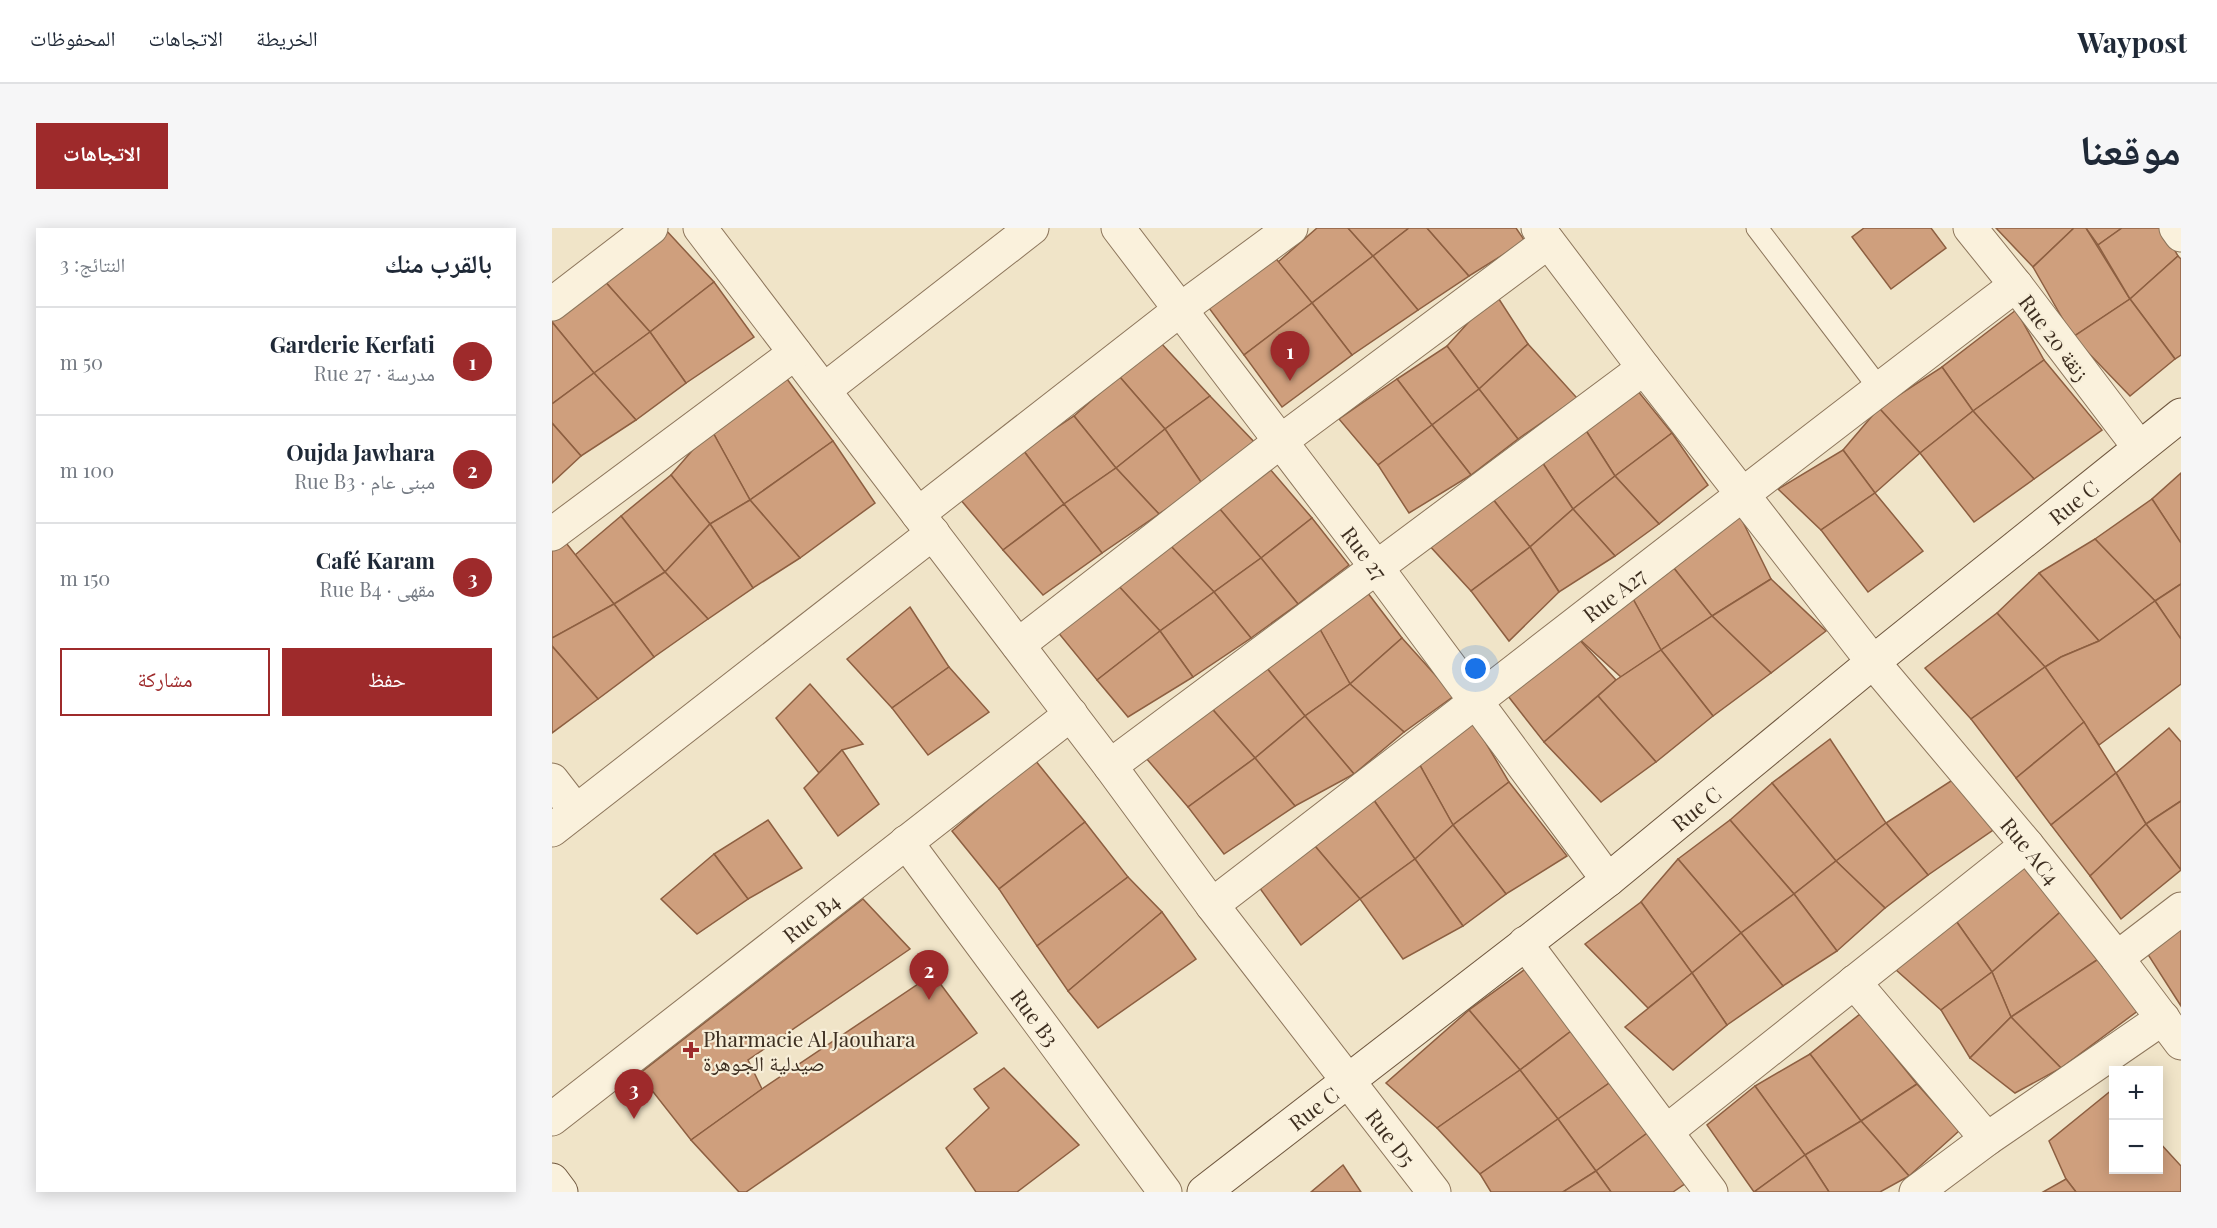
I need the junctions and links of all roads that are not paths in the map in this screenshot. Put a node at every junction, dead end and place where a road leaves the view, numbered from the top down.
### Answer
1 (651, 228) edge
2 (700, 228) edge
3 (1032, 228) edge
4 (1118, 228) edge
5 (1291, 228) edge
6 (1757, 228) edge
7 (1970, 228) edge
8 (2176, 228) edge
9 (1543, 235) edge
10 (2181, 235) edge
11 (2016, 285) junction
12 (552, 304) edge
13 (1181, 309) junction
14 (795, 353) junction
15 (1644, 368) junction
16 (1879, 388) junction
17 (824, 390) junction
18 (2181, 415) edge
19 (1281, 441) junction
20 (2139, 447) junction
21 (1742, 494) junction
22 (926, 524) junction
23 (552, 534) edge
24 (1377, 568) junction
25 (1018, 645) junction
26 (1873, 662) junction
27 (1477, 702) junction
28 (1071, 714) junction
29 (1110, 766) junction
30 (552, 780) edge
31 (564, 821) edge
32 (906, 842) junction
33 (2027, 845) junction
34 (1608, 880) junction
35 (1212, 905) junction
36 (2181, 909) edge
37 (1525, 943) junction
38 (2117, 958) junction
39 (1854, 982) junction
40 (2172, 1030) edge
41 (1349, 1080) junction
42 (552, 1119) edge
43 (1668, 1131) junction
44 (1987, 1139) junction
45 (552, 1180) edge
46 (561, 1192) edge
47 (1165, 1192) edge
48 (1204, 1192) edge
49 (1434, 1192) edge
50 (1711, 1192) edge
51 (1916, 1192) edge

1 - 12 street
2 - 14 street, Rue D5
3 - 17 street
4 - 13 street, Rue 27
5 - 13 street
6 - 16 lane
7 - 11 street, Rue 20 زنقة
8 - 10 street
9 - 15 street, Rue AC4
9 - 19 street
11 - 16 street, Rue A27
11 - 20 street, Rue 20 زنقة
13 - 19 street, Rue 27
13 - 22 street
14 - 17 street, Rue D5
14 - 23 street
15 - 21 street, Rue AC4
15 - 24 street
16 - 21 street, Rue A27
17 - 22 street, Rue D5
18 - 20 street, Rue C
19 - 24 street, Rue 27
19 - 25 street
20 - 26 street, Rue C
21 - 26 street, Rue AC4
21 - 27 street, Rue A27
22 - 25 street, Rue D5
22 - 31 street
24 - 27 street, Rue 27
24 - 29 street
25 - 28 street, Rue D5
26 - 33 street, Rue AC4
26 - 34 street, Rue C
27 - 34 street, Rue 27
27 - 35 street, Rue A27
28 - 29 street, Rue D5
28 - 32 street, Rue B4
29 - 35 street, Rue D5
30 - 31 street
32 - 42 street, Rue B4
32 - 47 street, Rue B3
33 - 38 street, Rue AC4
33 - 39 street
34 - 37 street, Rue C
35 - 41 street, Rue D5
36 - 38 street
37 - 41 street, Rue C
37 - 43 street
38 - 40 street, Rue AC4
39 - 43 street
39 - 44 street
40 - 44 street
41 - 48 street, Rue C
41 - 49 street, Rue D5
43 - 50 street
44 - 51 street
45 - 46 street

